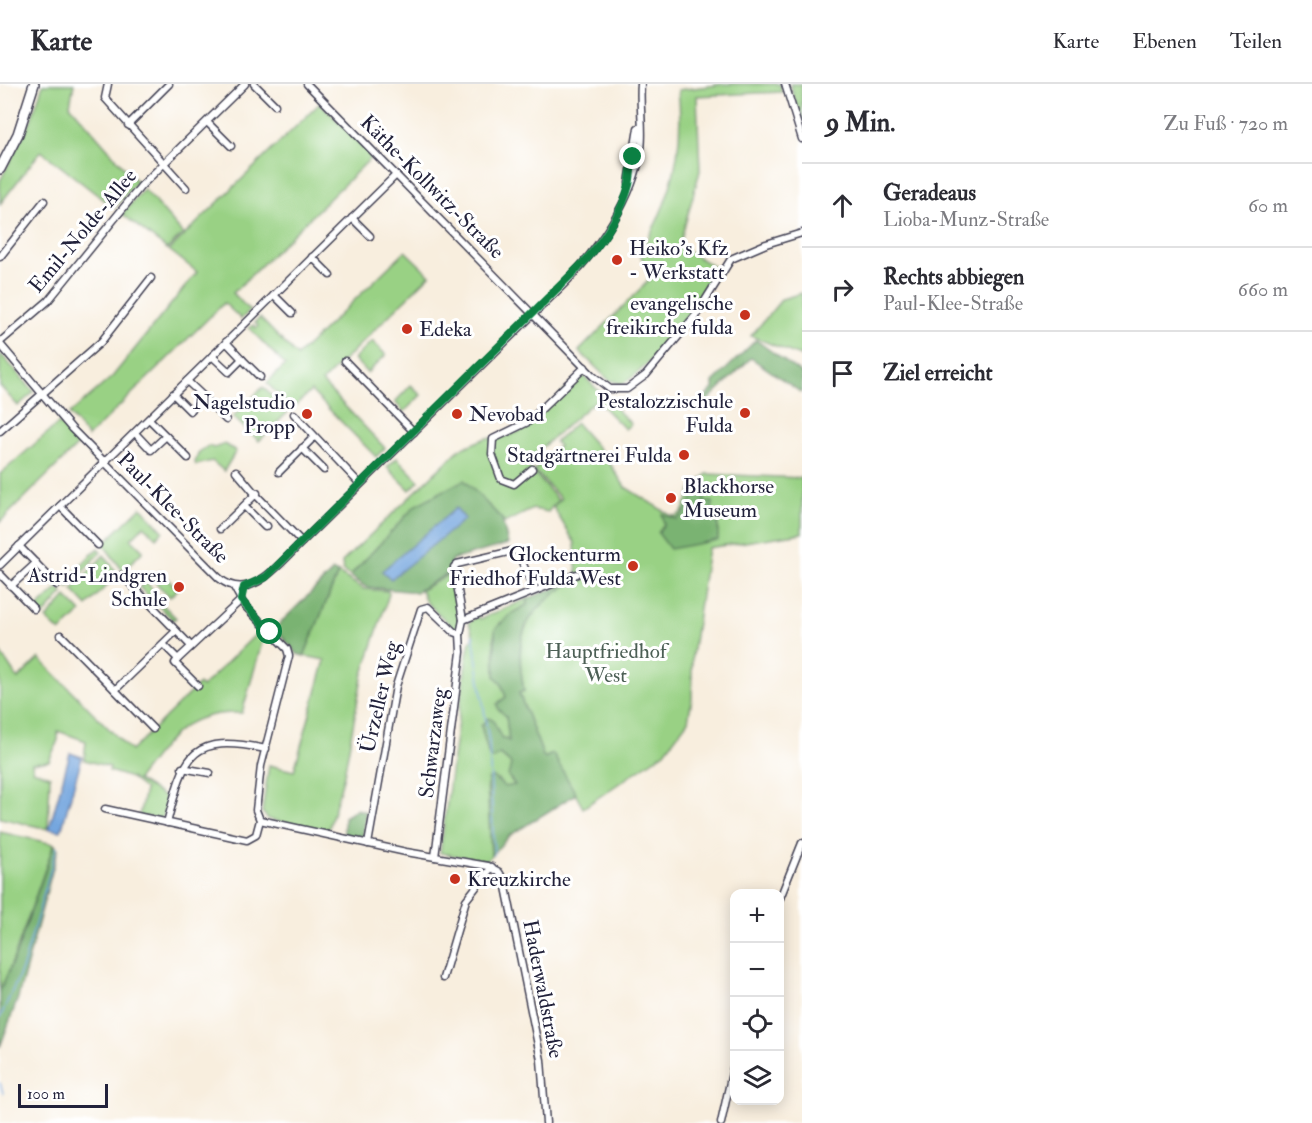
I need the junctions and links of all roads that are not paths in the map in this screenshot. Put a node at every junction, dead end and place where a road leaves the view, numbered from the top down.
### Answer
1 (34, 84) edge
2 (108, 84) edge
3 (169, 84) edge
4 (245, 84) edge
5 (254, 84) edge
6 (307, 84) edge
7 (785, 84) edge
8 (640, 85) edge
9 (275, 105) dead end
10 (207, 122) junction
11 (128, 125) junction
12 (802, 139) edge
13 (231, 146) dead end
14 (163, 165) junction
15 (0, 170) edge
16 (396, 175) junction
17 (186, 188) dead end
18 (44, 201) dead end
19 (352, 218) junction
20 (802, 233) edge
21 (370, 236) dead end
22 (0, 257) edge
23 (312, 257) junction
24 (330, 275) dead end
25 (151, 278) dead end
26 (274, 295) junction
27 (292, 313) dead end
28 (533, 314) junction
29 (226, 342) junction
30 (0, 343) edge
31 (212, 356) junction
32 (242, 359) junction
33 (345, 362) dead end
34 (585, 367) junction
35 (260, 377) dead end
36 (187, 381) junction
37 (42, 393) junction
38 (173, 394) junction
39 (204, 397) junction
40 (294, 414) dead end
41 (148, 419) junction
42 (226, 420) dead end
43 (0, 431) edge
44 (414, 432) junction
45 (135, 433) junction
46 (166, 436) junction
47 (314, 437) junction
48 (302, 448) junction
49 (188, 458) dead end
50 (104, 462) junction
51 (532, 469) dead end
52 (324, 470) dead end
53 (236, 471) dead end
54 (279, 472) dead end
55 (360, 484) junction
56 (256, 493) junction
57 (60, 506) junction
58 (244, 506) junction
59 (267, 526) dead end
60 (220, 529) dead end
61 (302, 542) junction
62 (98, 545) dead end
63 (19, 546) junction
64 (36, 563) junction
65 (0, 565) edge
66 (0, 574) edge
67 (122, 574) dead end
68 (577, 574) dead end
69 (57, 585) dead end
70 (11, 586) junction
71 (234, 587) junction
72 (244, 587) junction
73 (534, 590) junction
74 (241, 600) junction
75 (34, 609) dead end
76 (463, 620) junction
77 (176, 631) junction
78 (460, 634) junction
79 (61, 635) dead end
80 (163, 644) junction
81 (191, 646) junction
82 (178, 659) junction
83 (198, 686) dead end
84 (115, 690) junction
85 (153, 729) dead end
86 (266, 748) junction
87 (182, 768) junction
88 (210, 773) dead end
89 (105, 809) dead end
90 (260, 820) junction
91 (167, 823) junction
92 (802, 843) edge
93 (368, 844) junction
94 (435, 857) junction
95 (492, 867) junction
96 (784, 889) edge
97 (443, 978) dead end
98 (730, 1085) edge
99 (546, 1123) edge
100 (721, 1123) edge

1 - 15 main road
2 - 11 street
3 - 11 street
4 - 10 street, Emil-Nolde-Allee
5 - 9 street
6 - 16 street, Käthe-Kollwitz-Straße
7 - 12 street
8 - 28 street, Paul-Klee-Straße
10 - 13 street
10 - 14 street, Emil-Nolde-Allee
11 - 14 street
14 - 17 street, Emil-Nolde-Allee
14 - 30 street, Emil-Nolde-Allee
16 - 19 street
16 - 28 street, Käthe-Kollwitz-Straße
18 - 22 street
19 - 21 street
19 - 23 street
20 - 34 street, Käthe-Kollwitz-Straße
23 - 24 street
23 - 26 street
25 - 37 street
26 - 27 street
26 - 29 street
28 - 34 street, Käthe-Kollwitz-Straße
28 - 44 street, Paul-Klee-Straße
29 - 31 street
29 - 32 street
30 - 37 street, Paul-Klee-Straße
31 - 32 street
31 - 36 street
32 - 35 street
33 - 44 street
34 - 51 street
36 - 38 street
36 - 39 street
37 - 43 street
37 - 50 street, Paul-Klee-Straße
38 - 39 street
38 - 41 street
39 - 42 street
40 - 47 street
41 - 45 street
41 - 46 street
44 - 55 street, Paul-Klee-Straße
45 - 46 street
45 - 50 street
46 - 49 street
47 - 48 street
47 - 55 street
48 - 52 street
48 - 54 street
50 - 57 street
50 - 71 street, Paul-Klee-Straße
53 - 56 street
55 - 61 street, Paul-Klee-Straße
56 - 58 street
56 - 61 street
57 - 62 street
57 - 63 street
58 - 59 street
58 - 60 street
61 - 72 street, Paul-Klee-Straße
63 - 64 street
63 - 65 street
64 - 69 street
64 - 70 street
66 - 70 street
67 - 77 street
68 - 73 street
70 - 75 street
71 - 72 street, Paul-Klee-Straße
71 - 74 street
72 - 74 street
73 - 76 street
73 - 76 street
74 - 81 street
74 - 86 street
76 - 78 street, Schwarzaweg
77 - 80 street
77 - 81 street
78 - 93 street, Ürzeller Weg
78 - 94 street, Schwarzaweg
79 - 84 street
80 - 82 street
80 - 84 street
81 - 82 street
82 - 83 street
84 - 85 street
86 - 87 street
86 - 90 street
87 - 88 street
87 - 91 street
89 - 91 street
90 - 91 street
90 - 93 street
92 - 96 street
93 - 94 street
94 - 95 street
95 - 97 street
95 - 99 street, Haderwaldstraße
98 - 100 street

